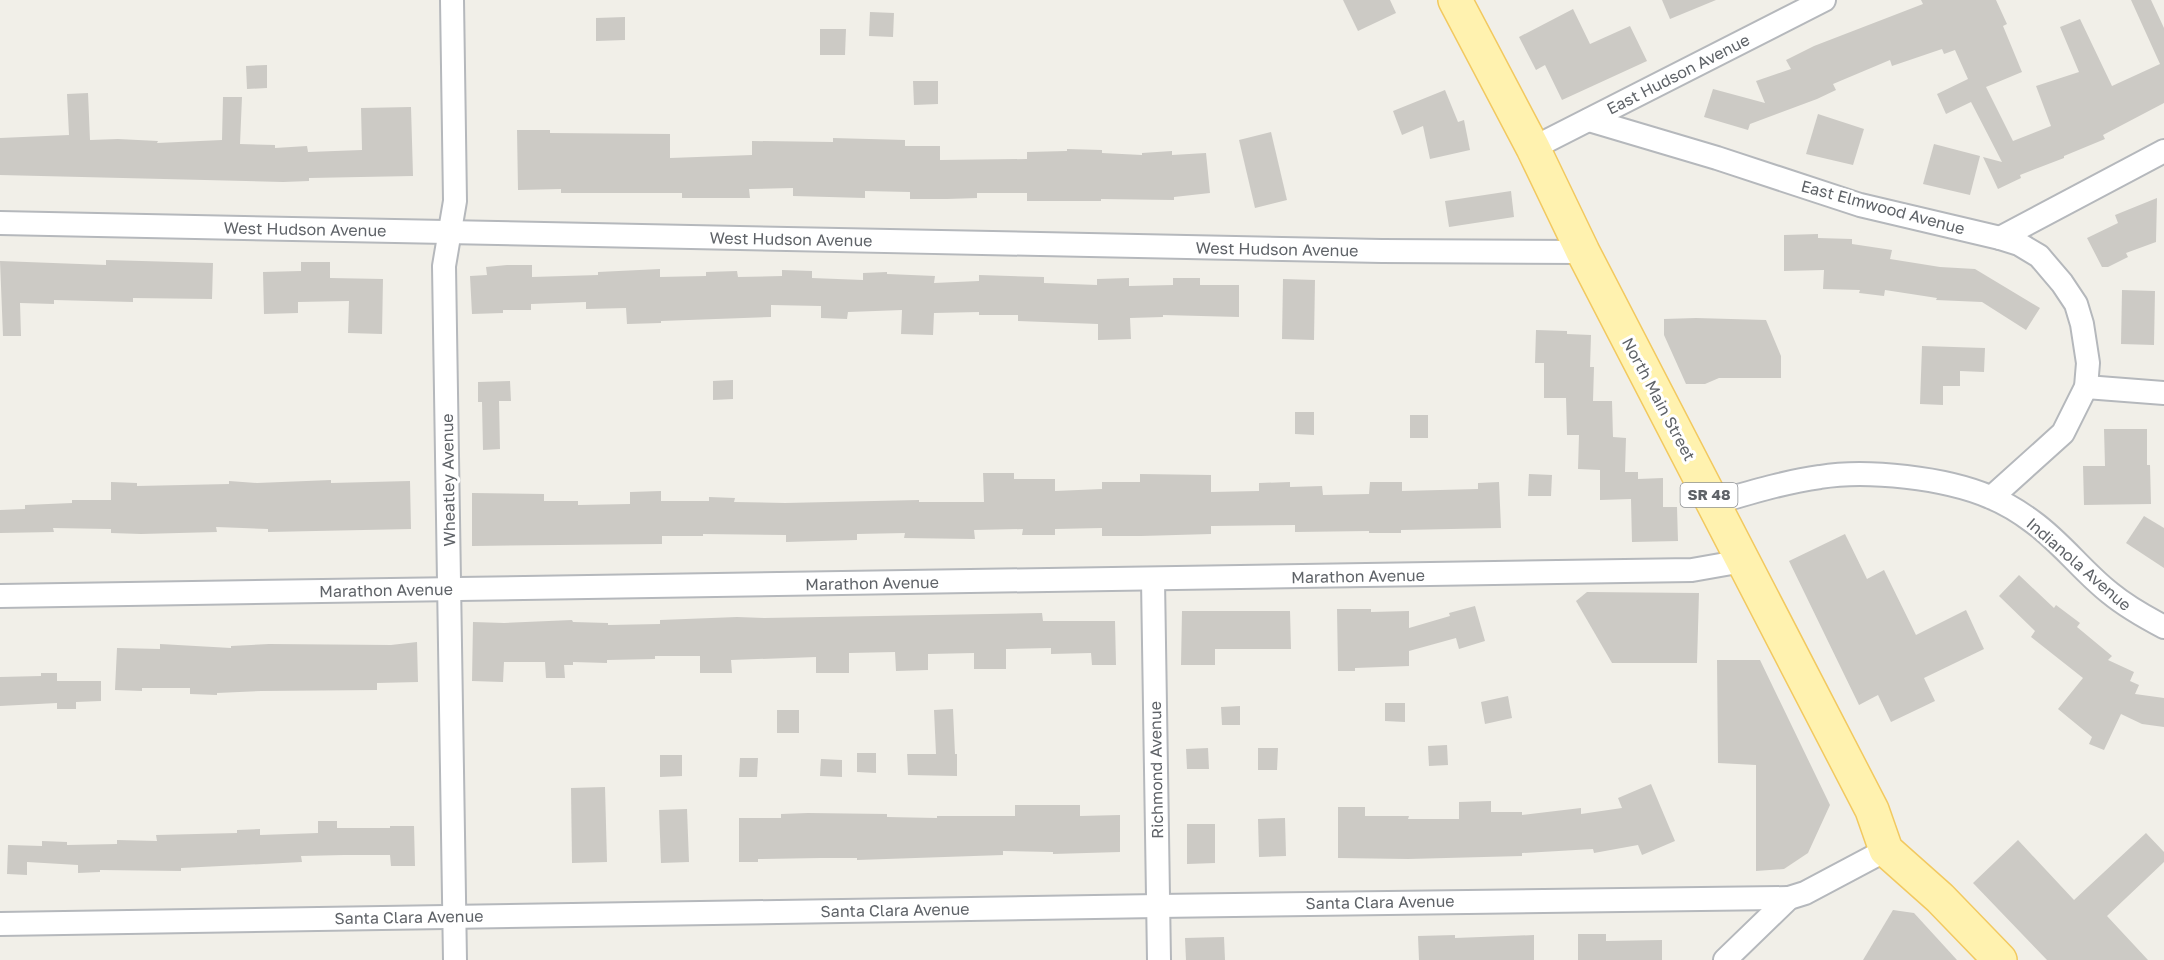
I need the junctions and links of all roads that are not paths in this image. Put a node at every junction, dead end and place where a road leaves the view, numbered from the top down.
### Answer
1 (452, 0) edge
2 (1455, 0) edge
3 (1824, 0) edge
4 (1589, 120) junction
5 (1533, 148) junction
6 (2164, 151) edge
7 (0, 223) edge
8 (448, 231) junction
9 (2000, 238) junction
10 (1583, 252) junction
11 (2086, 387) junction
12 (2164, 393) edge
13 (1992, 497) junction
14 (1714, 503) junction
15 (1743, 561) junction
16 (1154, 580) junction
17 (450, 589) junction
18 (0, 596) edge
19 (2164, 627) edge
20 (1886, 850) junction
21 (1789, 898) junction
22 (1158, 906) junction
23 (454, 917) junction
24 (0, 924) edge
25 (455, 960) edge
26 (1159, 960) edge
27 (1725, 960) edge
28 (2000, 960) edge

1 - 8 street, Wheatley Avenue
2 - 5 main road, North Main Street / SR 48
3 - 4 street, East Hudson Avenue
4 - 5 street, East Hudson Avenue
4 - 9 street, East Elmwood Avenue
5 - 10 main road, North Main Street / SR 48
6 - 9 street
7 - 8 street, West Hudson Avenue
8 - 10 street, West Hudson Avenue
8 - 17 street, Wheatley Avenue
9 - 11 street, East Elmwood Avenue
10 - 14 main road, North Main Street / SR 48
11 - 12 street
11 - 13 street
13 - 14 street, Indianola Avenue
13 - 19 street, Indianola Avenue
14 - 15 main road, North Main Street / SR 48
15 - 16 street, Marathon Avenue
15 - 20 main road, North Main Street / SR 48
16 - 17 street, Marathon Avenue
16 - 22 street, Richmond Avenue
17 - 18 street, Marathon Avenue
17 - 23 street, Wheatley Avenue
20 - 21 street
20 - 28 main road, North Main Street / SR 48
21 - 22 street, Santa Clara Avenue
21 - 27 street
22 - 23 street, Santa Clara Avenue
22 - 26 street, Richmond Avenue
23 - 24 street, Santa Clara Avenue
23 - 25 street, Wheatley Avenue

